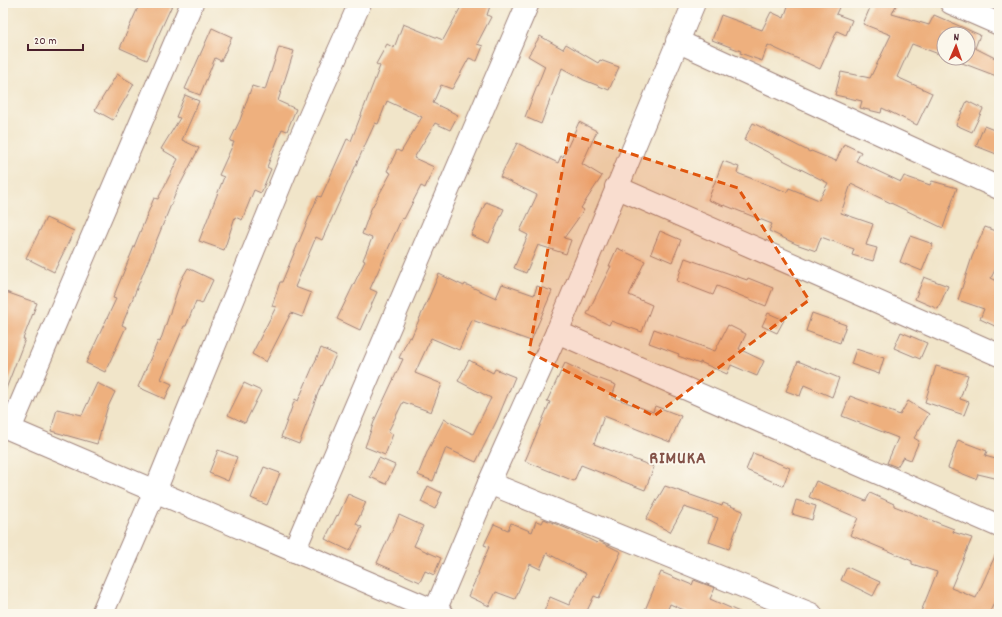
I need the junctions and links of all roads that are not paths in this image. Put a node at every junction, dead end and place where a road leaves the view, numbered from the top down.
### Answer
1 (192, 3) edge
2 (360, 3) edge
3 (528, 3) edge
4 (694, 3) edge
5 (951, 3) edge
6 (999, 24) edge
7 (677, 42) junction
8 (616, 187) junction
9 (999, 188) edge
10 (557, 332) junction
11 (999, 355) edge
12 (6, 436) edge
13 (489, 483) junction
14 (155, 491) junction
15 (999, 526) edge
16 (294, 551) junction
17 (439, 613) edge
18 (102, 614) edge
19 (811, 614) edge

1 - 12 street
2 - 14 street
3 - 16 street
4 - 7 street
5 - 6 street
7 - 8 street
7 - 9 street
8 - 10 street
8 - 11 street
10 - 13 street
10 - 15 street
12 - 14 street
13 - 17 street
13 - 19 street
14 - 16 street
14 - 18 street
16 - 17 street

